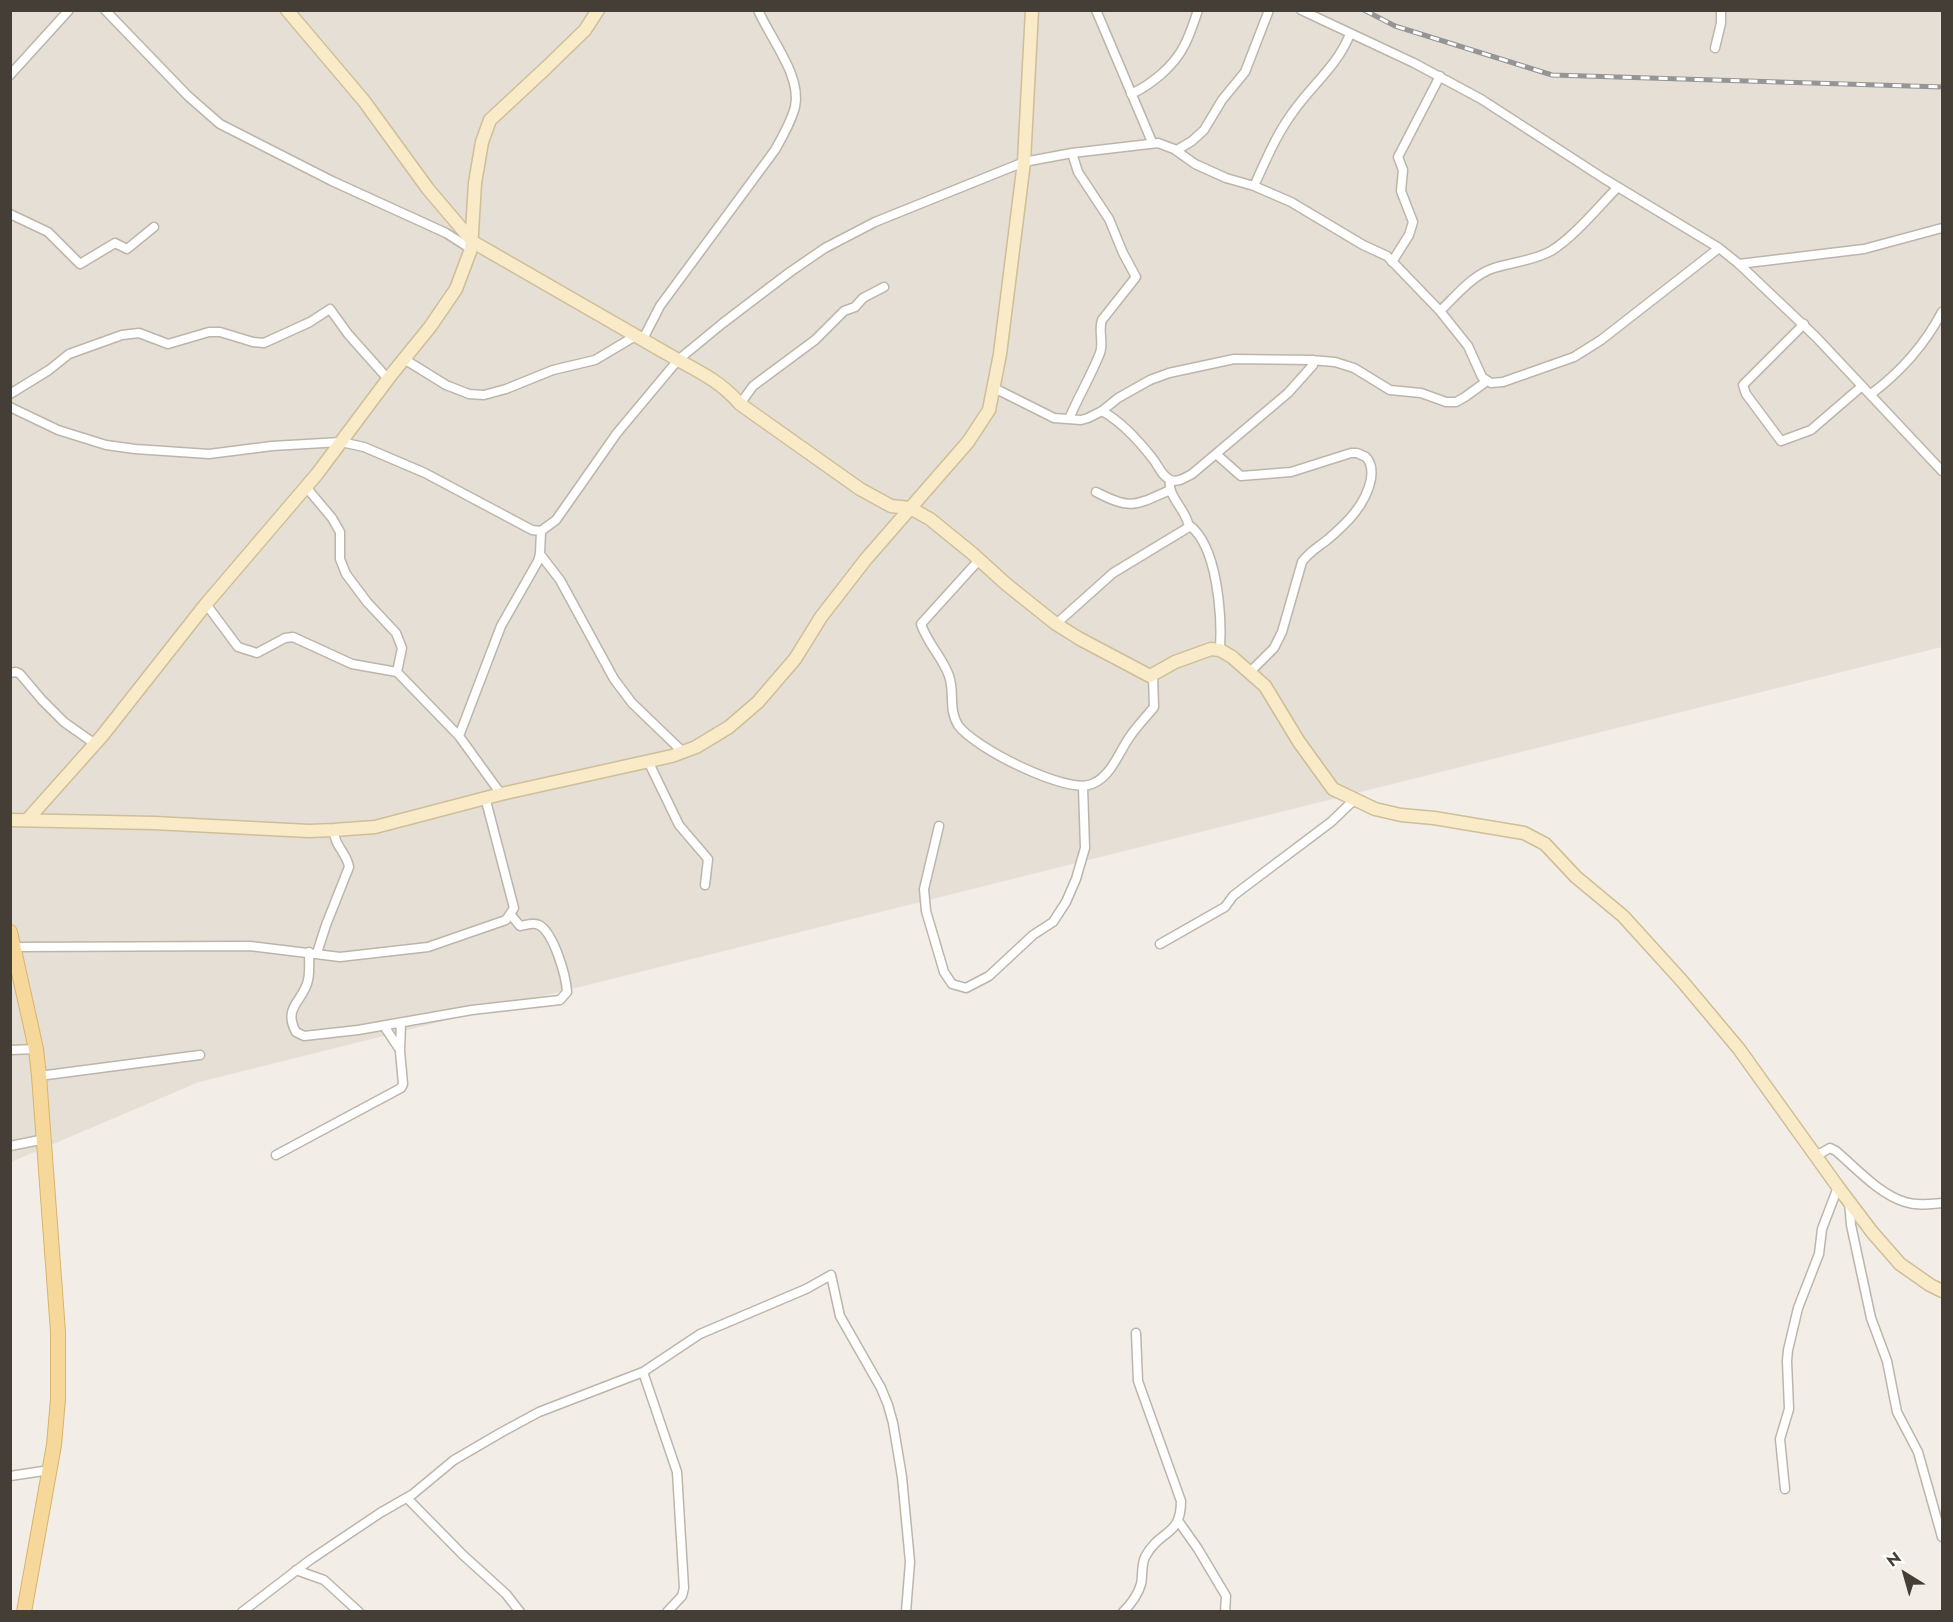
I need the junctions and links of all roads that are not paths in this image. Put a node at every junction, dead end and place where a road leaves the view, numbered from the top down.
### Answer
1 (69, 10) edge
2 (105, 10) edge
3 (287, 10) edge
4 (597, 10) edge
5 (758, 10) edge
6 (1032, 10) edge
7 (1096, 10) edge
8 (1198, 10) edge
9 (1269, 10) edge
10 (1301, 10) edge
11 (1721, 10) edge
12 (1350, 34) junction
13 (1715, 48) dead end
14 (10, 75) edge
15 (1440, 76) junction
16 (1131, 94) junction
17 (1152, 142) junction
18 (1177, 150) junction
19 (1072, 153) junction
20 (1024, 162) junction
21 (1254, 186) junction
22 (1618, 187) junction
23 (10, 214) edge
24 (154, 227) dead end
25 (1942, 228) edge
26 (472, 245) junction
27 (1719, 248) junction
28 (1392, 262) junction
29 (1740, 264) junction
30 (884, 287) dead end
31 (1440, 311) junction
32 (1942, 312) edge
33 (1804, 324) junction
34 (640, 337) junction
35 (404, 359) junction
36 (678, 360) junction
37 (1314, 360) junction
38 (388, 379) junction
39 (1487, 381) junction
40 (1862, 386) junction
41 (994, 388) junction
42 (10, 394) edge
43 (1871, 394) junction
44 (740, 404) junction
45 (10, 407) edge
46 (1102, 411) junction
47 (1069, 419) junction
48 (340, 442) junction
49 (1216, 454) junction
50 (1942, 471) edge
51 (1170, 485) junction
52 (306, 487) junction
53 (1096, 492) dead end
54 (910, 508) junction
55 (1189, 525) junction
56 (541, 531) junction
57 (540, 554) junction
58 (979, 560) junction
59 (206, 604) junction
60 (1056, 624) junction
61 (1220, 650) junction
62 (397, 672) junction
63 (1250, 672) junction
64 (10, 673) edge
65 (1152, 675) junction
66 (459, 736) junction
67 (95, 744) junction
68 (683, 752) junction
69 (648, 761) junction
70 (1083, 787) junction
71 (501, 794) junction
72 (485, 797) junction
73 (1354, 800) junction
74 (28, 819) junction
75 (10, 820) edge
76 (939, 826) dead end
77 (334, 831) junction
78 (705, 885) dead end
79 (511, 915) junction
80 (10, 932) edge
81 (1160, 944) dead end
82 (14, 946) junction
83 (313, 953) junction
84 (401, 1023) junction
85 (384, 1026) junction
86 (36, 1049) junction
87 (10, 1050) edge
88 (400, 1051) junction
89 (200, 1055) dead end
90 (39, 1076) junction
91 (45, 1139) junction
92 (10, 1146) edge
93 (276, 1155) dead end
94 (1816, 1156) junction
95 (1838, 1187) junction
96 (1849, 1200) junction
97 (1942, 1203) edge
98 (1942, 1291) edge
99 (1137, 1334) dead end
100 (643, 1372) junction
101 (50, 1470) junction
102 (10, 1476) edge
103 (1785, 1489) dead end
104 (407, 1498) junction
105 (1179, 1522) junction
106 (1942, 1537) edge
107 (297, 1570) junction
108 (24, 1611) edge
109 (242, 1611) edge
110 (359, 1611) edge
111 (520, 1611) edge
112 (667, 1611) edge
113 (906, 1611) edge
114 (1123, 1611) edge
115 (1225, 1611) edge

1 - 14 street
2 - 26 street
3 - 26 street
4 - 26 street
5 - 34 street
6 - 20 street
7 - 16 street
8 - 16 street
9 - 18 street
10 - 12 street
11 - 13 street
12 - 15 street
12 - 21 street
15 - 22 street
15 - 28 street
16 - 17 street
17 - 18 street
17 - 19 street
18 - 21 street
19 - 20 street
19 - 47 street
20 - 36 street
20 - 41 street
21 - 28 street
22 - 27 street
22 - 31 street
23 - 24 street
25 - 29 street
26 - 34 street
26 - 35 street
27 - 29 street
27 - 39 street
28 - 31 street
29 - 33 street
30 - 44 street
31 - 39 street
32 - 43 street
33 - 40 street
33 - 40 street
34 - 35 street
34 - 36 street
35 - 38 street
36 - 44 street
36 - 56 street
37 - 39 street
37 - 46 street
37 - 49 street
38 - 42 street
38 - 48 street
40 - 43 street
41 - 47 street
41 - 54 street
43 - 50 street
44 - 54 street
45 - 48 street
46 - 47 street
46 - 51 street
48 - 52 street
48 - 56 street
49 - 51 street
49 - 63 street
51 - 53 street
51 - 55 street
52 - 59 street
52 - 62 street
54 - 58 street
54 - 68 street
55 - 60 street
55 - 61 street
56 - 57 street
57 - 66 street
57 - 68 street
58 - 60 street
58 - 70 street
59 - 62 street
59 - 67 street
60 - 65 street
61 - 63 street
61 - 65 street
62 - 66 street
63 - 73 street
64 - 67 street
65 - 70 street
66 - 71 street
67 - 74 street
68 - 69 street
69 - 71 street
69 - 78 street
70 - 76 street
71 - 72 street
72 - 77 street
72 - 79 street
73 - 81 street
73 - 94 street
74 - 75 street
74 - 77 street
77 - 83 street
79 - 83 street
79 - 84 street
80 - 82 main road
82 - 83 street
82 - 86 main road
83 - 85 street
84 - 85 street
84 - 88 street
85 - 88 street
86 - 87 street
86 - 90 main road
88 - 93 street
89 - 90 street
90 - 91 main road
91 - 92 street
91 - 101 main road
94 - 95 street
94 - 97 street
95 - 96 street
95 - 103 street
96 - 98 street
96 - 106 street
99 - 105 street
100 - 104 street
100 - 112 street
100 - 113 street
101 - 102 street
101 - 108 main road
104 - 107 street
104 - 111 street
105 - 114 street
105 - 115 street
107 - 109 street
107 - 110 street

